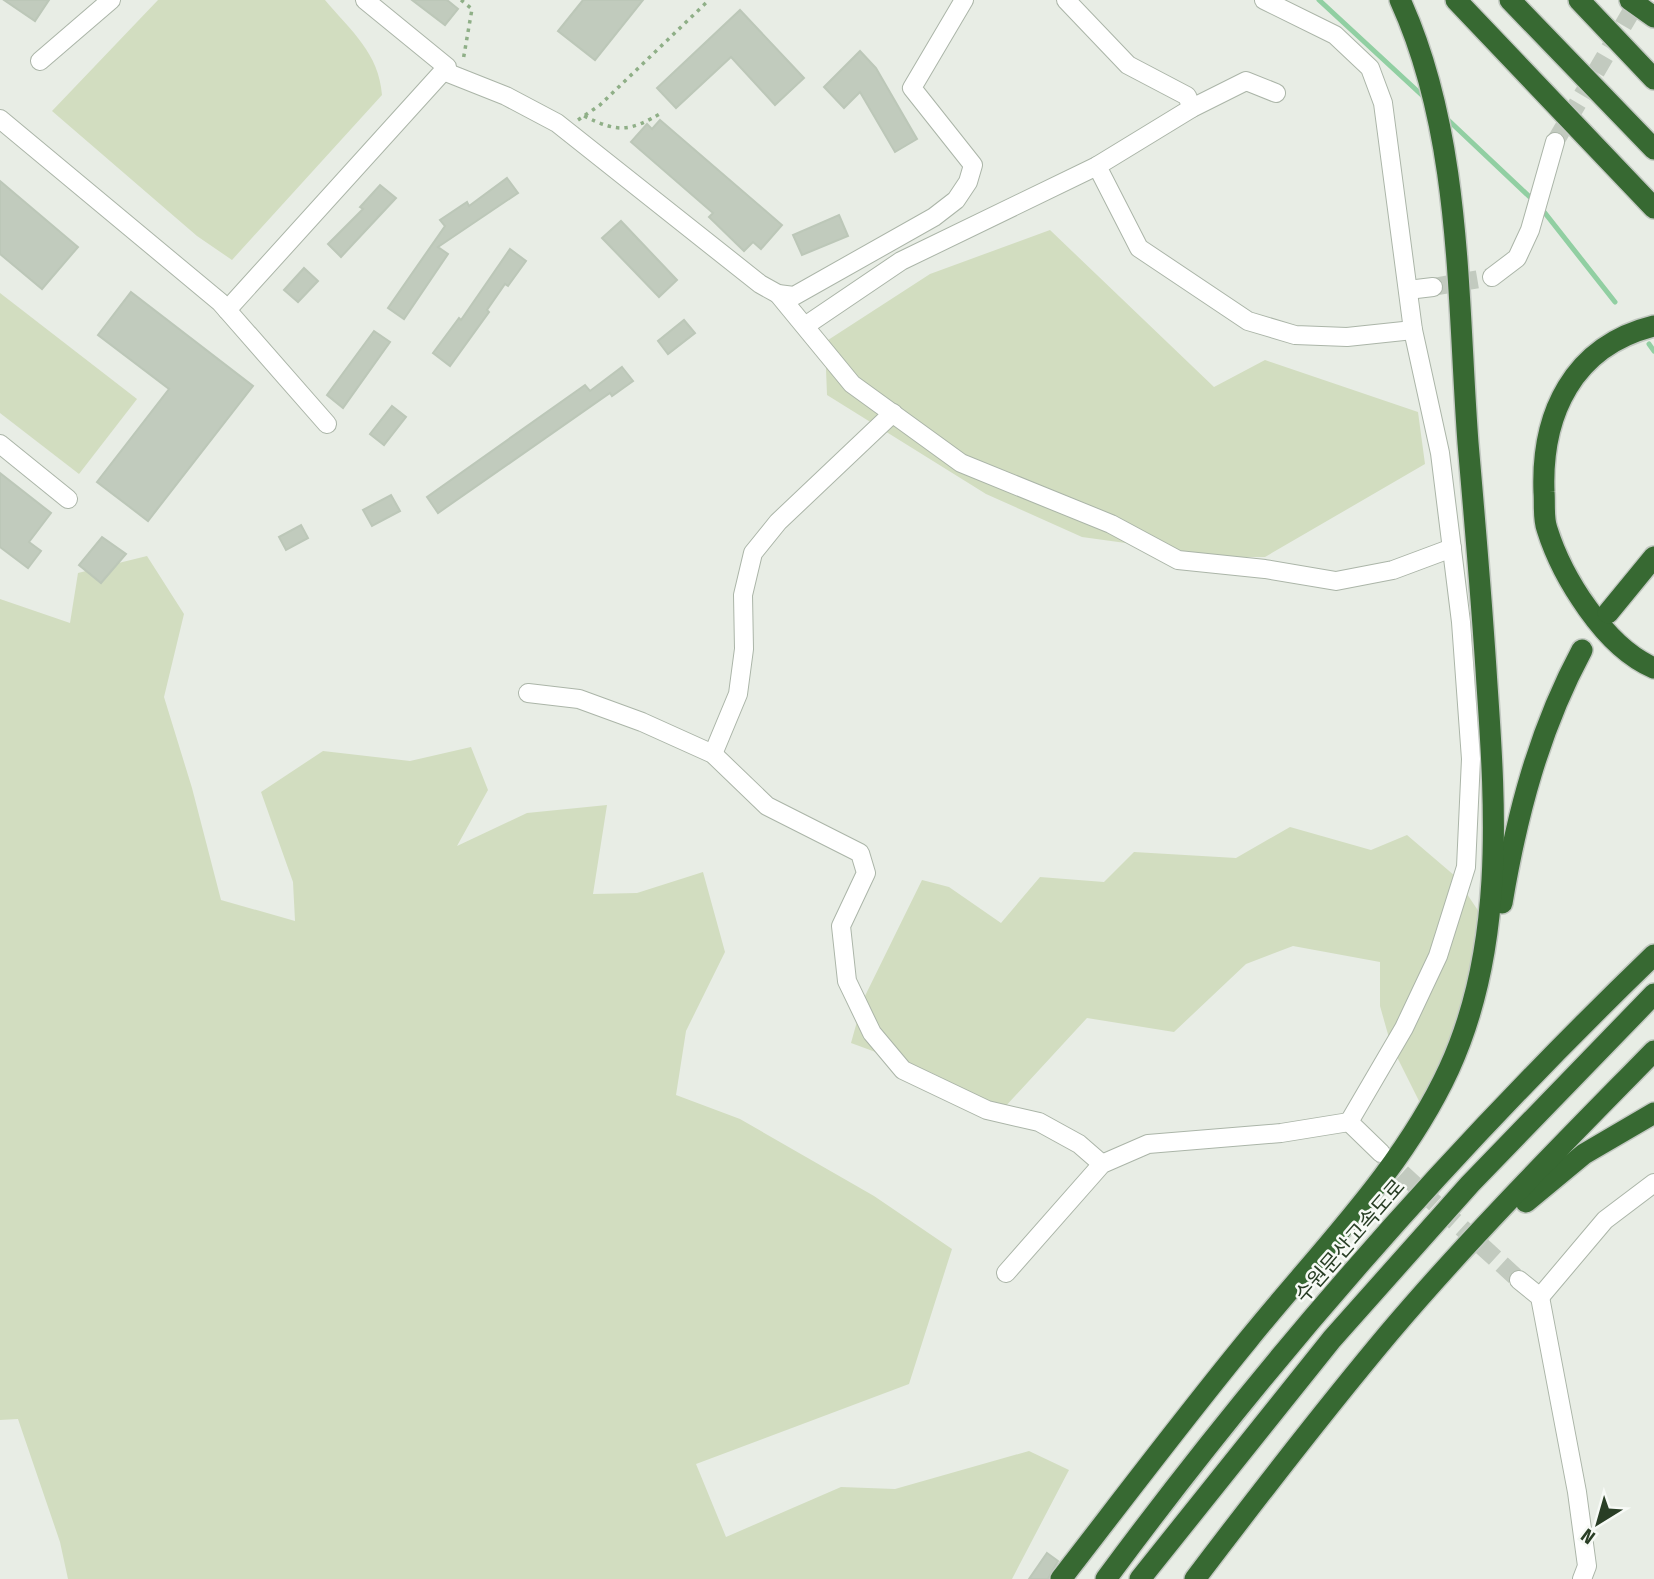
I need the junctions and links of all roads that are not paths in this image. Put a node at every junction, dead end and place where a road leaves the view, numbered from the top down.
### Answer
1 (111, 0) edge
2 (365, 0) edge
3 (964, 0) edge
4 (1066, 0) edge
5 (1264, 0) edge
6 (1400, 0) edge
7 (1456, 0) edge
8 (1510, 0) edge
9 (1579, 0) edge
10 (1630, 0) edge
11 (1654, 17) edge
12 (40, 61) dead end
13 (443, 71) junction
14 (1654, 79) edge
15 (1276, 93) dead end
16 (1192, 108) junction
17 (0, 119) edge
18 (1555, 142) tunnel mouth
19 (1654, 149) edge
20 (1097, 166) junction
21 (1654, 208) edge
22 (1492, 277) tunnel mouth
23 (1433, 287) tunnel mouth
24 (1408, 290) junction
25 (778, 294) junction
26 (227, 310) junction
27 (1654, 326) edge
28 (805, 327) junction
29 (1413, 330) junction
30 (893, 413) junction
31 (327, 424) dead end
32 (0, 444) edge
33 (68, 499) dead end
34 (1452, 548) junction
35 (1654, 557) edge
36 (1608, 613) dead end
37 (1582, 650) dead end
38 (1654, 668) edge
39 (528, 692) dead end
40 (713, 754) junction
41 (1654, 956) edge
42 (1654, 994) edge
43 (1461, 1041) junction
44 (1654, 1051) edge
45 (1654, 1113) edge
46 (1349, 1122) junction
47 (1381, 1153) tunnel mouth
48 (1102, 1164) junction
49 (1654, 1183) edge
50 (1006, 1273) dead end
51 (1519, 1280) tunnel mouth
52 (1540, 1297) junction
53 (1391, 1332) junction
54 (1061, 1579) edge
55 (1105, 1579) edge
56 (1140, 1579) edge
57 (1195, 1579) edge
58 (1582, 1579) edge

1 - 12 street
2 - 13 street
3 - 25 street
4 - 16 street
5 - 24 street
6 - 43 highway
7 - 21 highway
8 - 19 highway
9 - 14 highway
10 - 11 highway
13 - 25 street
13 - 26 street
15 - 16 street
16 - 20 street
17 - 26 street
18 - 22 street
20 - 28 street
20 - 29 street
23 - 24 street
24 - 29 street
25 - 28 street
26 - 31 street
27 - 38 highway
28 - 30 street
29 - 34 street
30 - 34 street
30 - 40 street
32 - 33 street
34 - 46 street
35 - 36 highway
37 - 43 highway
39 - 40 street
40 - 48 street
41 - 55 highway, 수원문산고속도로
42 - 56 highway
43 - 54 highway
44 - 53 highway
45 - 53 highway
46 - 47 street
46 - 48 street
48 - 50 street
49 - 52 street
51 - 52 street
52 - 58 street
53 - 57 highway

